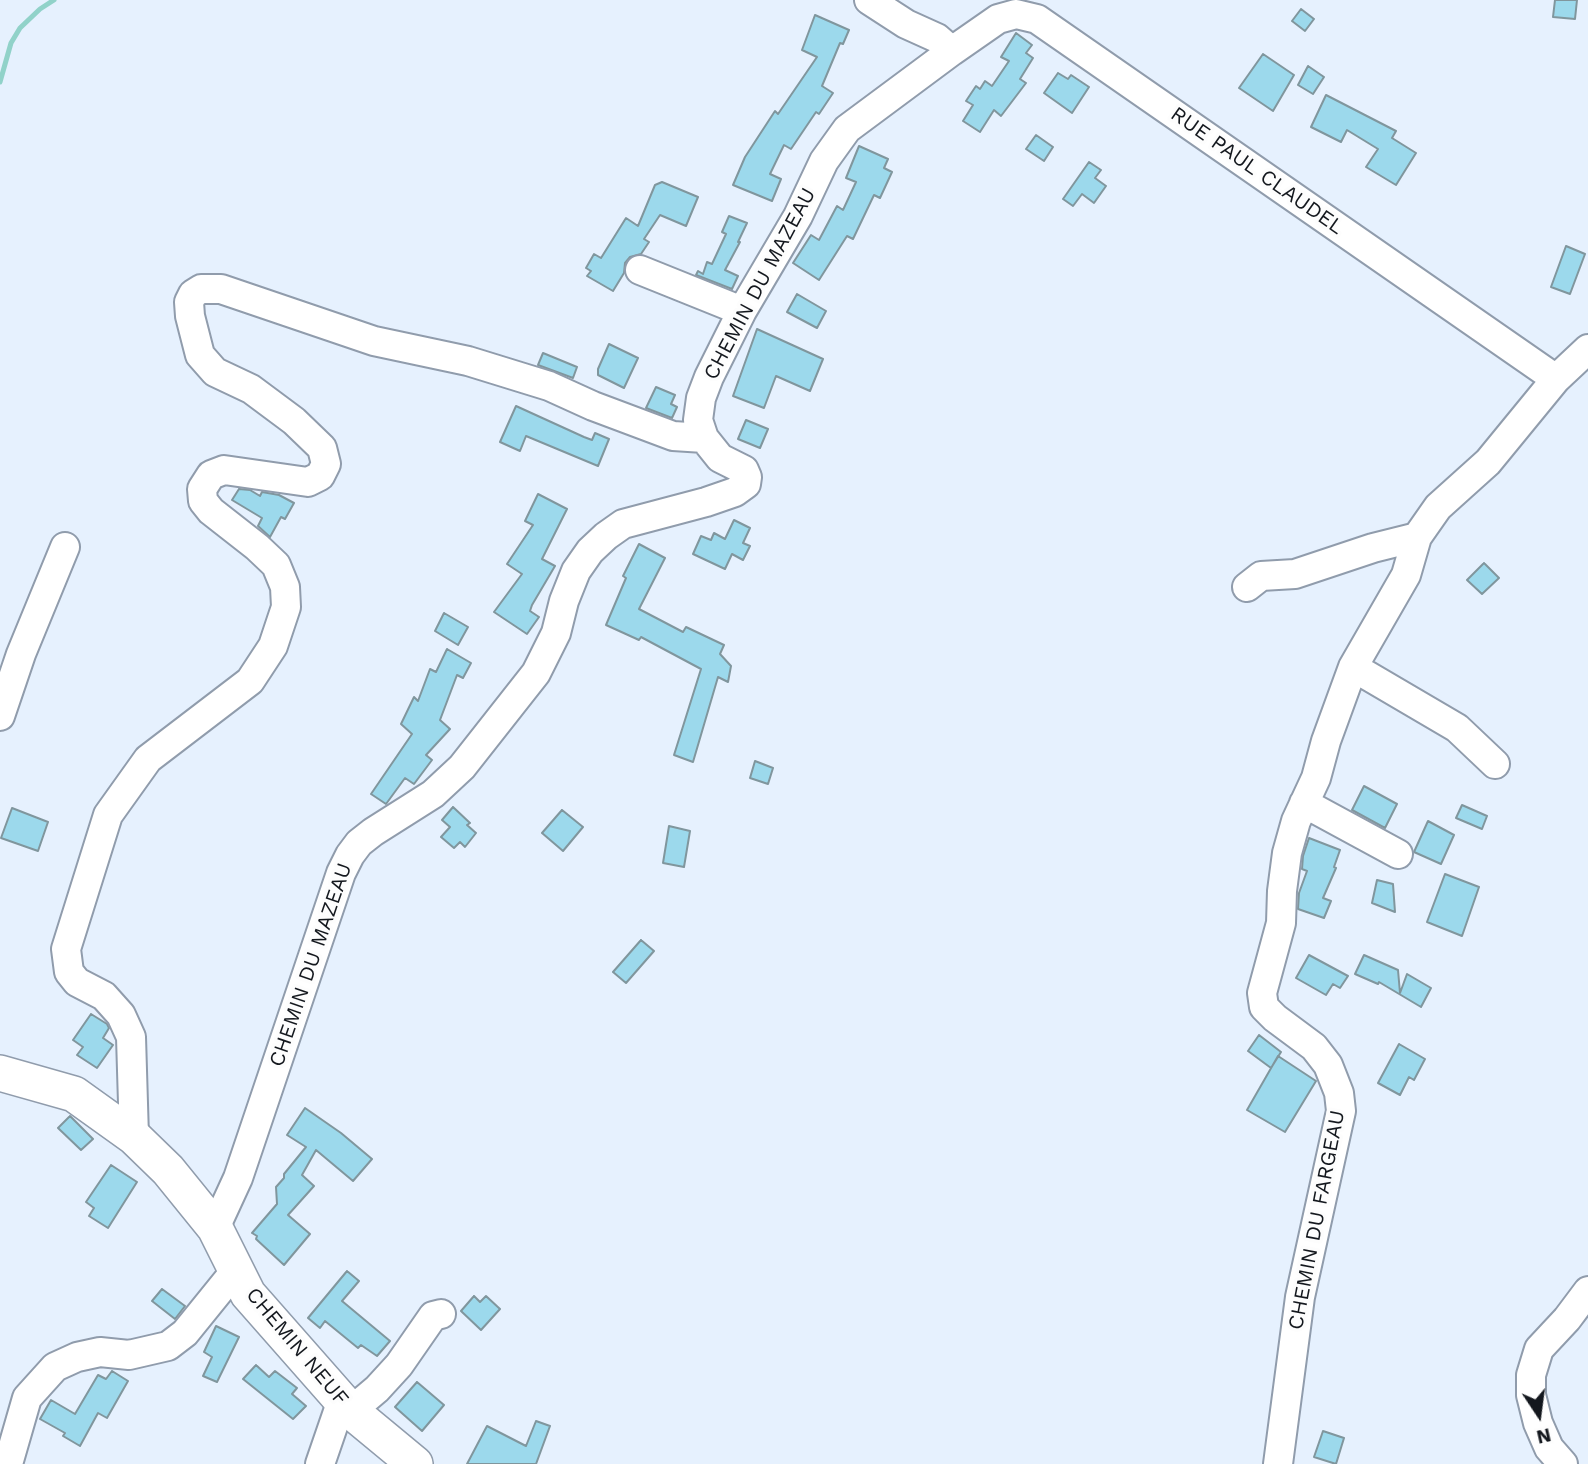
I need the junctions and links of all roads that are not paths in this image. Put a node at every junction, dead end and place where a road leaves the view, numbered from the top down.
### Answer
1 (869, 0) edge
2 (952, 51) junction
3 (640, 270) dead end
4 (742, 311) junction
5 (1588, 349) edge
6 (1556, 379) junction
7 (704, 438) junction
8 (1417, 537) junction
9 (65, 547) dead end
10 (1247, 587) dead end
11 (1353, 667) junction
12 (0, 716) edge
13 (1495, 764) dead end
14 (1304, 803) junction
15 (1398, 854) dead end
16 (0, 1073) edge
17 (134, 1137) junction
18 (215, 1228) junction
19 (236, 1270) junction
20 (1588, 1291) edge
21 (441, 1314) dead end
22 (346, 1406) junction
23 (8, 1464) edge
24 (320, 1464) edge
25 (415, 1464) edge
26 (1278, 1464) edge
27 (1563, 1464) edge

1 - 2 street
2 - 4 street, CHEMIN DU MAZEAU
2 - 6 street, RUE PAUL CLAUDEL
3 - 4 street
4 - 7 street, CHEMIN DU MAZEAU
5 - 6 street, CHEMIN DU FARGEAU
6 - 8 street, CHEMIN DU FARGEAU
7 - 17 street
7 - 18 street, CHEMIN DU MAZEAU
8 - 10 street
8 - 11 street, CHEMIN DU FARGEAU
9 - 12 street
11 - 13 street
11 - 14 street, CHEMIN DU FARGEAU
14 - 15 street
14 - 26 street, CHEMIN DU FARGEAU
16 - 17 main road, CHEMIN NEUF
17 - 18 main road, CHEMIN NEUF
18 - 19 main road, CHEMIN NEUF
19 - 22 main road, CHEMIN NEUF
19 - 23 street
20 - 27 street
21 - 22 street
22 - 24 street
22 - 25 main road, CHEMIN NEUF

